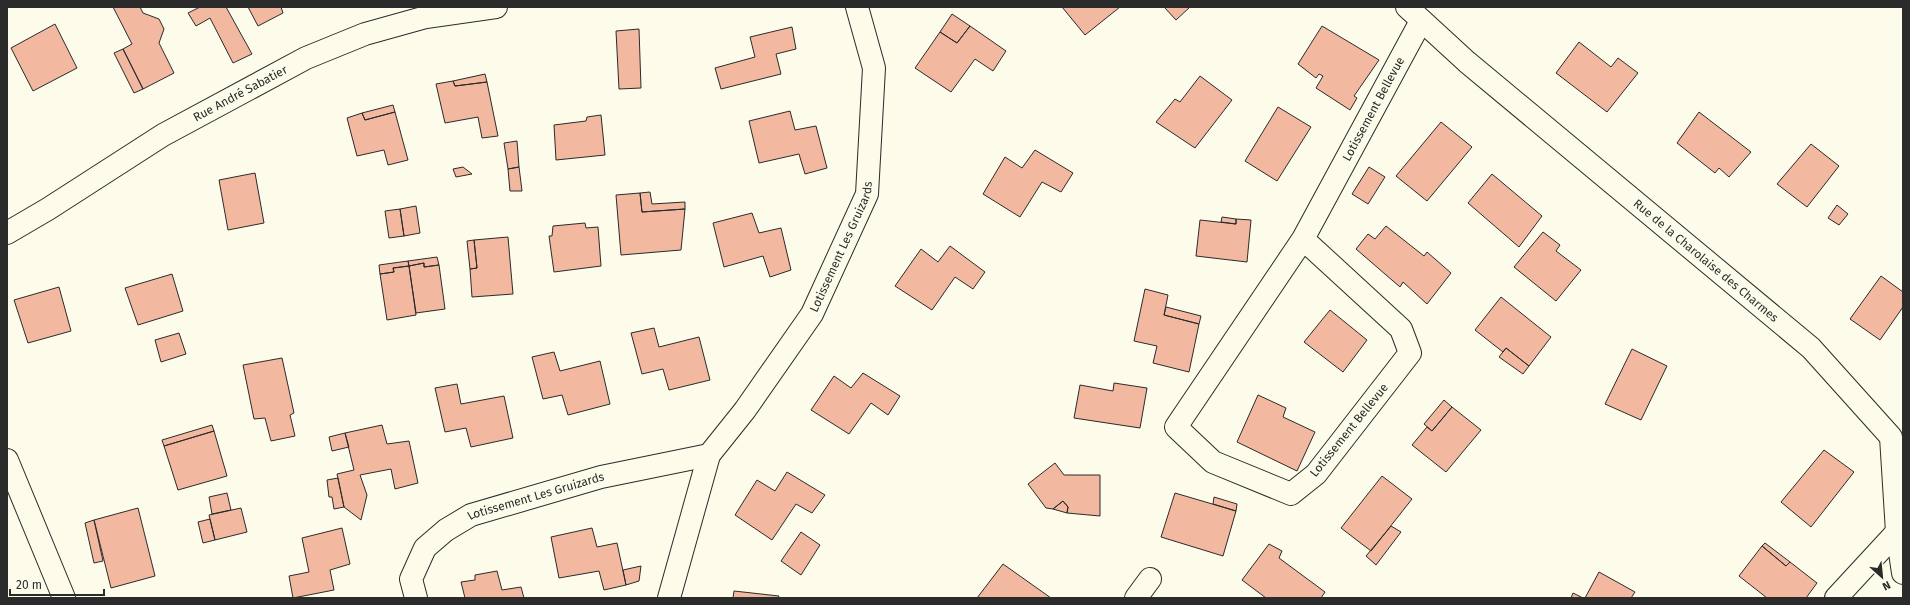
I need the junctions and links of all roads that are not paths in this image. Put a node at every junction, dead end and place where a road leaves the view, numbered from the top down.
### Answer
1 (496, 7) edge
2 (856, 7) edge
3 (1414, 14) edge
4 (7, 234) edge
5 (1303, 239) junction
6 (1897, 437) edge
7 (709, 455) junction
8 (7, 460) edge
9 (1897, 532) junction
10 (1903, 573) edge
11 (1150, 579) dead end
12 (64, 598) edge
13 (416, 598) edge
14 (669, 598) edge
15 (1136, 598) edge
16 (1836, 598) edge

1 - 4 street, Rue André Sabatier
2 - 7 street, Lotissement Les Gruizards
3 - 5 street, Lotissement Bellevue
3 - 6 street, Rue de la Charolaise des Charmes
5 - 5 street, Lotissement Bellevue
6 - 9 street, Rue de la Charolaise des Charmes
7 - 13 street, Lotissement Les Gruizards
7 - 14 street, Lotissement Les Gruizards
8 - 12 street
9 - 10 street, Rue de la Charolaise des Charmes
9 - 16 street
11 - 15 street

